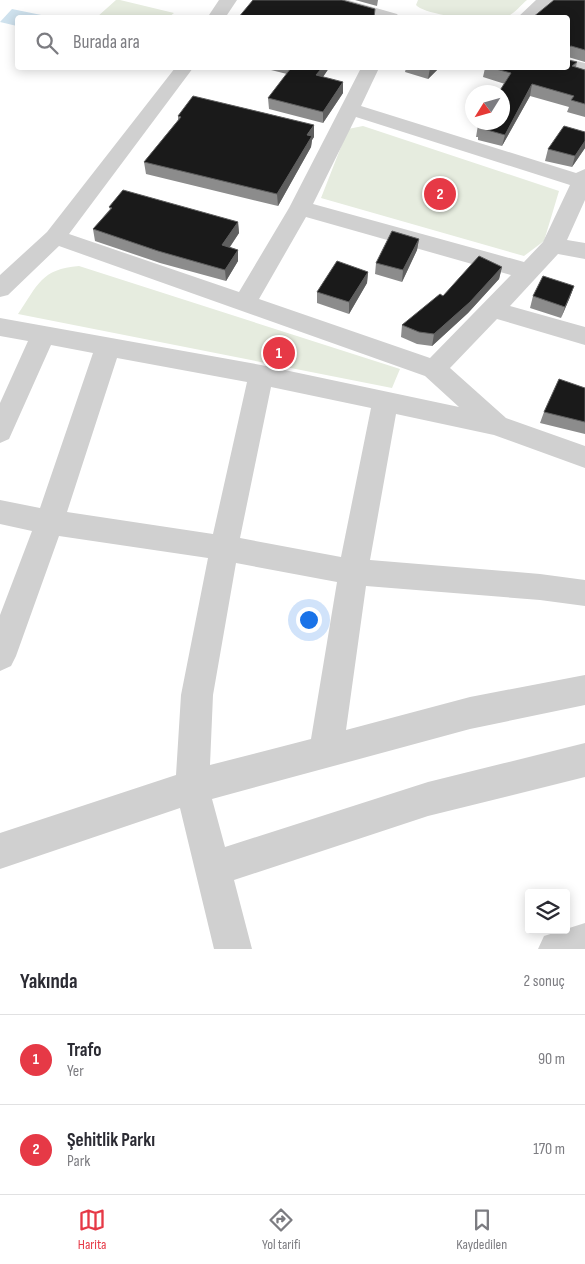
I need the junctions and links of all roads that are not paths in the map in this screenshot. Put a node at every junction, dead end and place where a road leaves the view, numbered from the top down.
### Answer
1 (228, 0) edge
2 (328, 0) edge
3 (399, 0) edge
4 (546, 0) edge
5 (218, 15) edge
6 (381, 15) edge
7 (393, 15) edge
8 (529, 15) edge
9 (570, 66) edge
10 (183, 70) edge
11 (369, 70) edge
12 (585, 70) edge
13 (351, 109) junction
14 (583, 179) edge
15 (300, 208) junction
16 (54, 237) junction
17 (553, 246) junction
18 (585, 252) edge
19 (530, 272) junction
20 (0, 290) edge
21 (244, 304) junction
22 (493, 309) junction
23 (0, 327) edge
24 (44, 334) junction
25 (585, 336) edge
26 (108, 346) junction
27 (434, 369) junction
28 (261, 375) junction
29 (385, 402) junction
30 (497, 425) junction
31 (0, 432) edge
32 (585, 457) edge
33 (0, 512) edge
34 (50, 522) junction
35 (224, 548) junction
36 (352, 572) junction
37 (585, 593) edge
38 (0, 656) edge
39 (585, 690) edge
40 (326, 750) junction
41 (585, 760) edge
42 (192, 786) junction
43 (0, 851) edge
44 (214, 869) junction
45 (233, 949) edge

1 - 5 street
2 - 6 street
3 - 7 street
4 - 8 street
9 - 12 street
10 - 16 street
11 - 13 street
13 - 14 street
13 - 15 street
14 - 17 street
15 - 19 street
15 - 21 street
16 - 20 street
16 - 21 street
17 - 18 street
17 - 19 street
19 - 22 street
21 - 27 street
22 - 25 street
22 - 27 street
23 - 24 street
24 - 26 street
24 - 31 street
26 - 28 street
26 - 34 street
27 - 30 street
28 - 29 street
28 - 35 street
29 - 30 street
29 - 36 street
30 - 32 street
33 - 34 street
34 - 35 street
34 - 38 street
35 - 36 street
35 - 42 street
36 - 37 street
36 - 40 street
39 - 40 street
40 - 42 street
41 - 44 street
42 - 43 street
42 - 44 street
44 - 45 street

